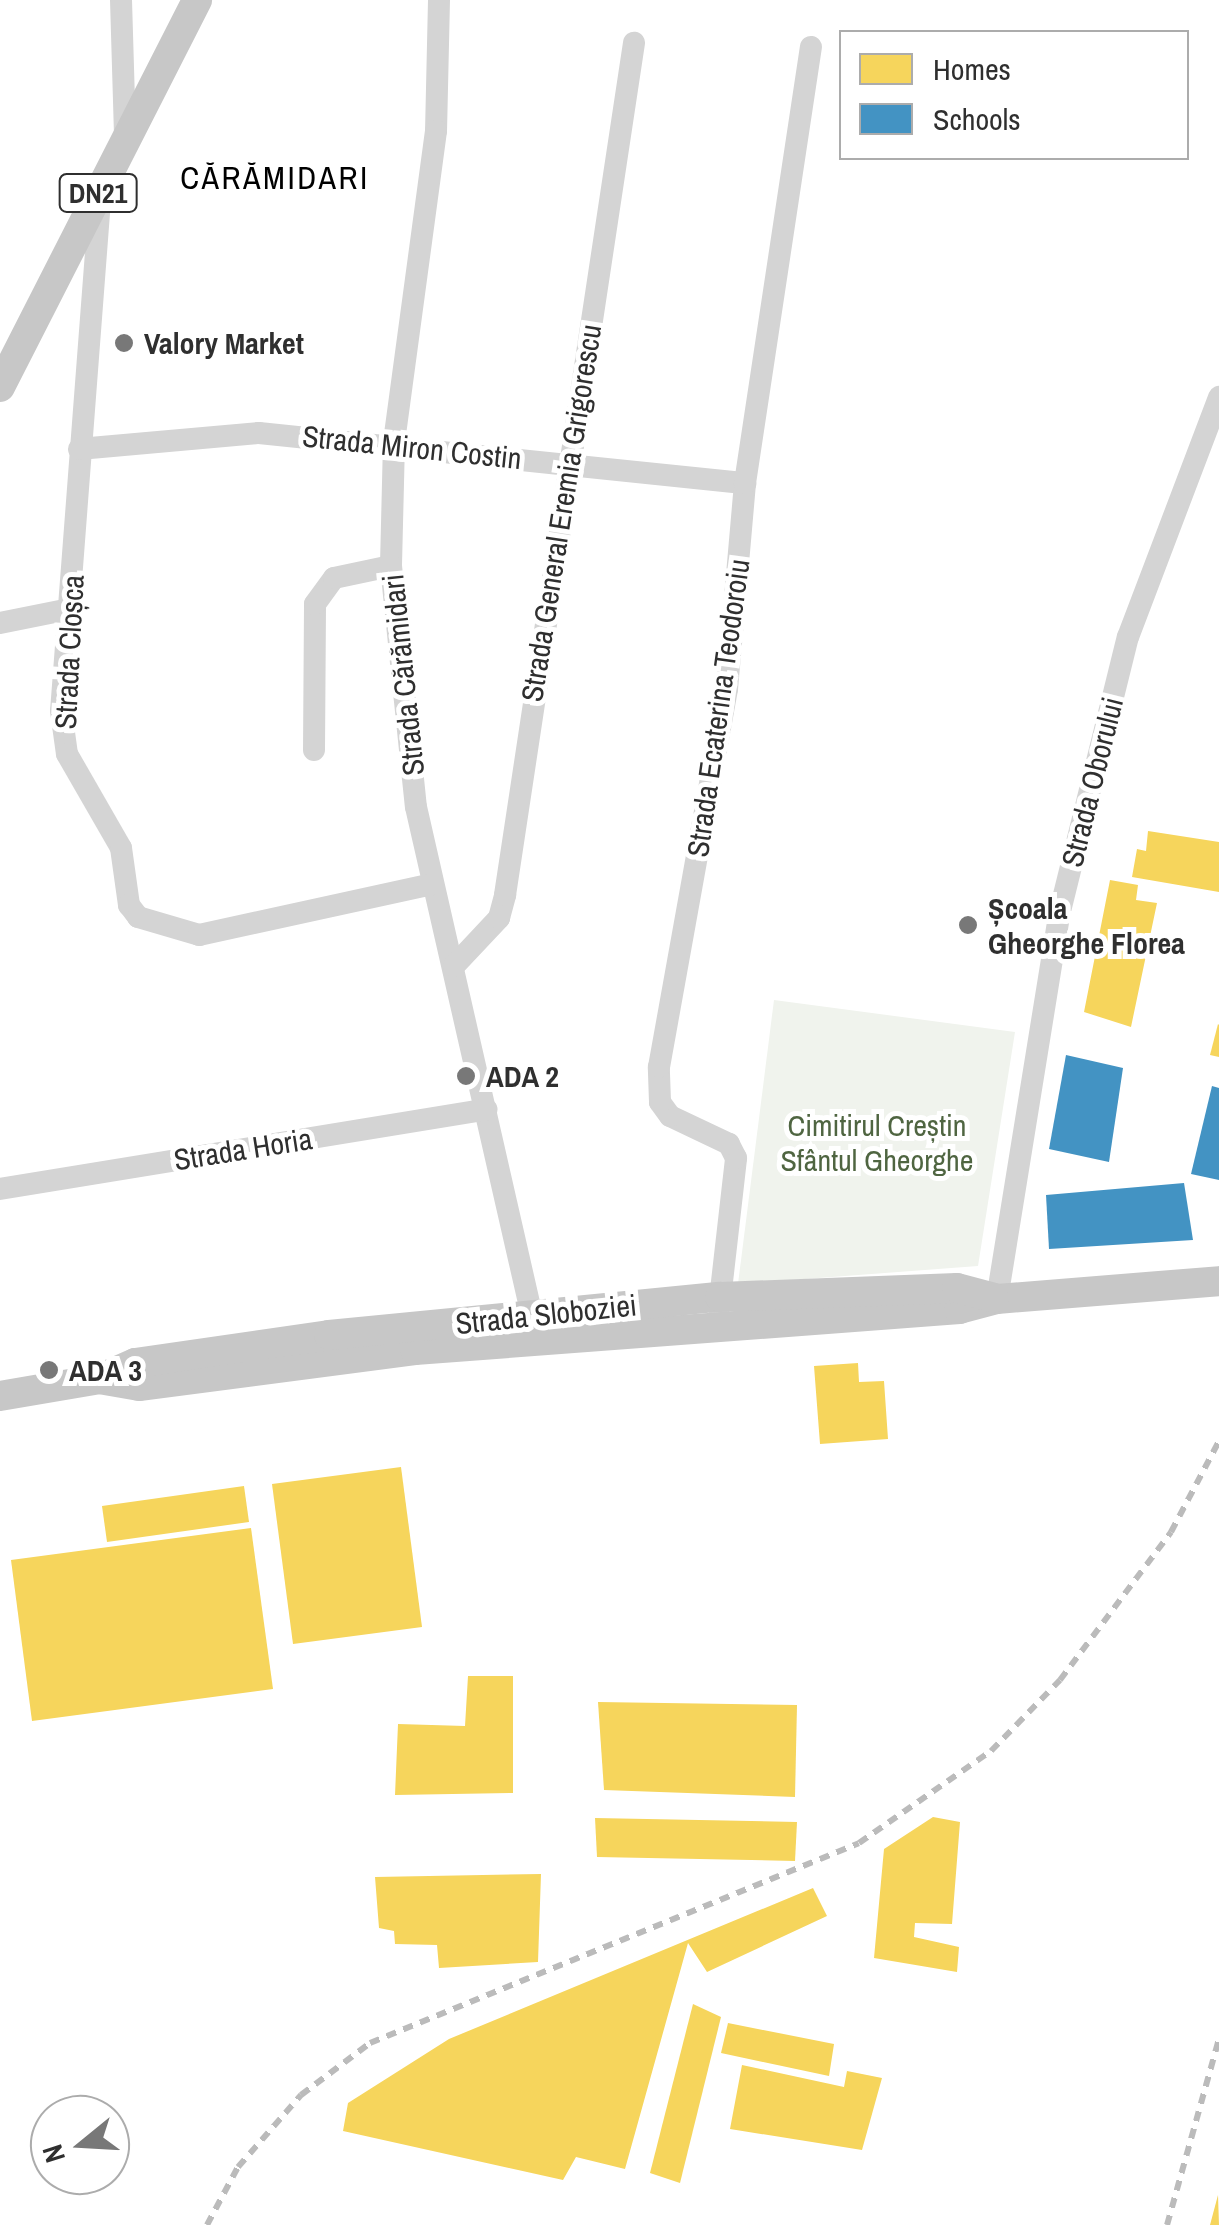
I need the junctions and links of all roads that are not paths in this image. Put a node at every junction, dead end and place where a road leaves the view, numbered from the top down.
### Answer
1 (121, 0) edge
2 (197, 0) edge
3 (439, 0) edge
4 (634, 43) dead end
5 (811, 48) dead end
6 (125, 137) junction
7 (101, 186) junction
8 (0, 387) edge
9 (1219, 397) edge
10 (394, 442) junction
11 (79, 449) junction
12 (568, 464) junction
13 (746, 483) junction
14 (392, 566) junction
15 (70, 609) junction
16 (0, 623) edge
17 (314, 750) dead end
18 (432, 884) junction
19 (454, 966) junction
20 (486, 1109) junction
21 (0, 1189) edge
22 (1219, 1281) edge
23 (997, 1299) junction
24 (721, 1312) junction
25 (534, 1327) junction
26 (0, 1396) edge

1 - 6 street
2 - 6 main road, DN21
3 - 10 street, Strada Cărămidari
4 - 12 street, Strada General Eremia Grigorescu
5 - 13 street, Strada Ecaterina Teodoroiu
6 - 7 main road, DN21
7 - 8 main road, DN21
7 - 11 street, Strada Cloșca
9 - 23 street, Strada Oborului
10 - 11 street, Strada Miron Costin
10 - 12 street, Strada Miron Costin
10 - 14 street, Strada Cărămidari
11 - 15 street, Strada Cloșca
12 - 13 street, Strada Miron Costin
12 - 19 street, Strada General Eremia Grigorescu
13 - 24 street, Strada Ecaterina Teodoroiu
14 - 17 street
14 - 18 street, Strada Cărămidari
15 - 16 street
15 - 18 street, Strada Cloșca
18 - 19 street, Strada Cărămidari
19 - 20 street, Strada Cărămidari
20 - 21 street, Strada Horia
20 - 25 street, Strada Cărămidari
22 - 23 main road, Strada Sloboziei
23 - 24 main road, Strada Sloboziei
24 - 25 main road, Strada Sloboziei
25 - 26 main road, Strada Sloboziei

